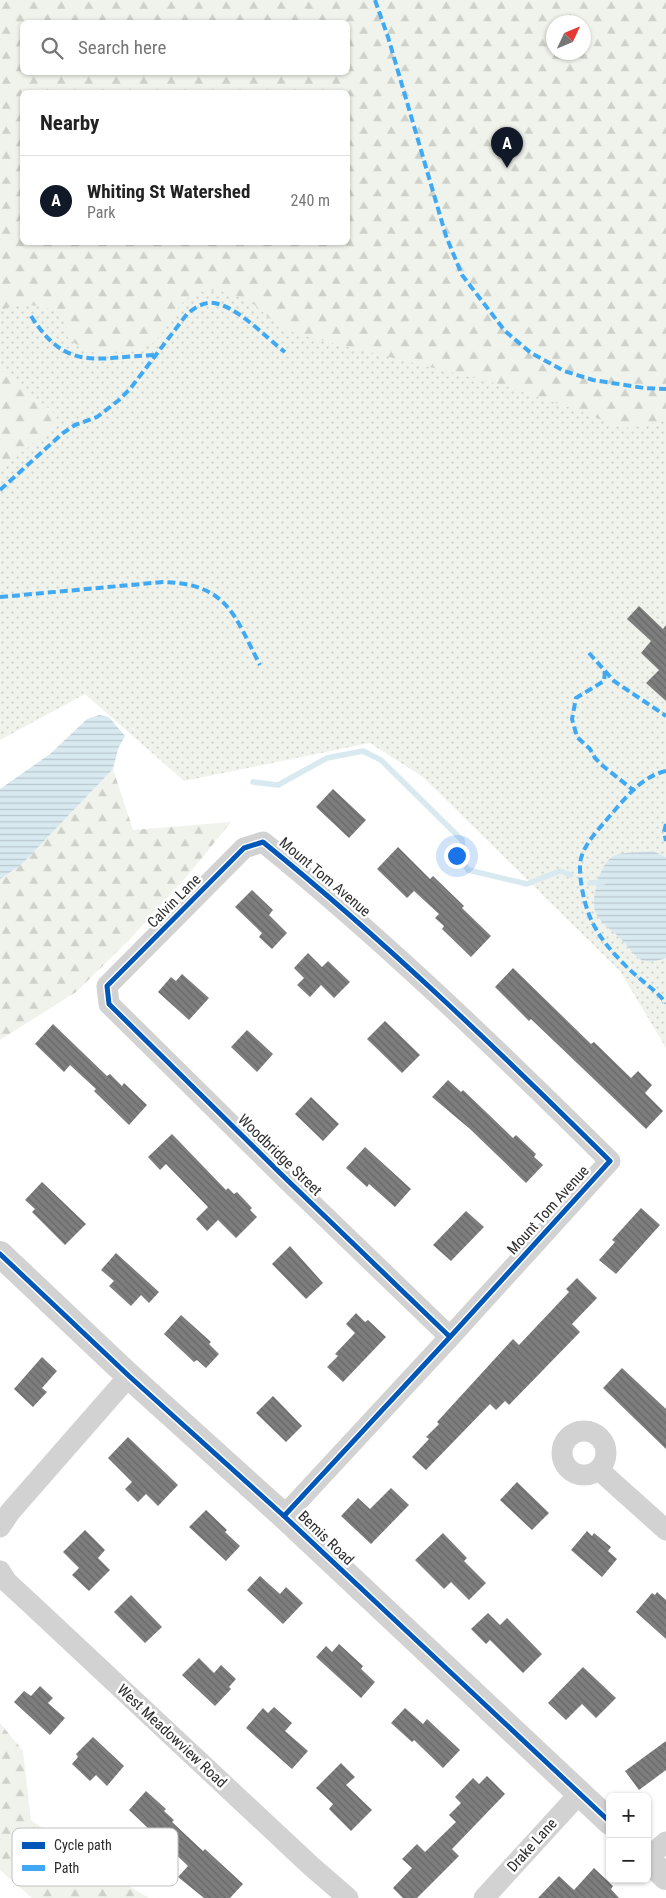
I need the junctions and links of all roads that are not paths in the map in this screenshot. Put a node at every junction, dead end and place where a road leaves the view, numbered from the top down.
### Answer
1 (260, 843) joint
2 (109, 984) joint
3 (0, 1254) edge
4 (450, 1337) junction
5 (129, 1376) junction
6 (598, 1470) dead end
7 (284, 1516) junction
8 (0, 1527) edge
9 (666, 1530) edge
10 (0, 1571) edge
11 (580, 1793) junction
12 (606, 1818) edge
13 (666, 1842) edge
14 (651, 1855) edge
15 (651, 1863) edge
16 (666, 1876) edge
17 (348, 1898) edge
18 (484, 1898) edge

1 - 2 street, Calvin Lane
1 - 4 street, Mount Tom Avenue
2 - 4 street, Woodbridge Street
3 - 5 street, Bemis Road
4 - 7 street, Mount Tom Avenue
5 - 7 street, Bemis Road
5 - 8 street
6 - 9 street
7 - 11 street, Bemis Road
10 - 17 street, West Meadowview Road
11 - 12 street, Bemis Road
11 - 18 street, Drake Lane
13 - 14 street
15 - 16 street

